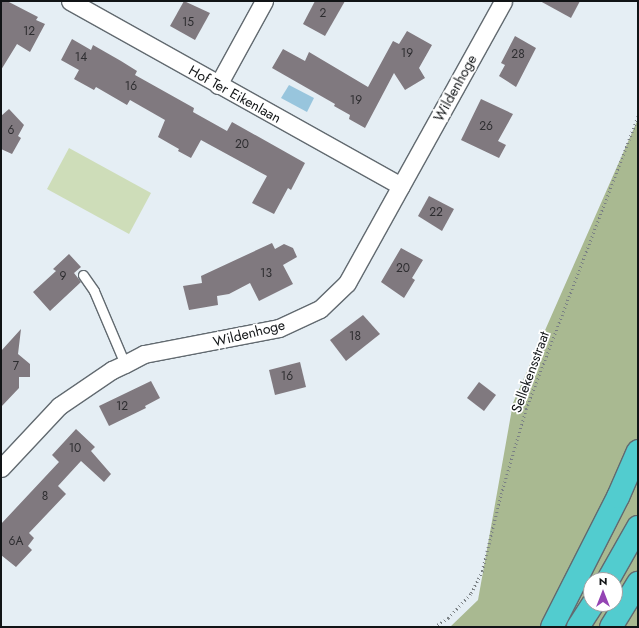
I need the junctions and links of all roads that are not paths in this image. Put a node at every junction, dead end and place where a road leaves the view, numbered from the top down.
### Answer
1 (70, 1) edge
2 (264, 1) edge
3 (503, 1) edge
4 (218, 85) junction
5 (401, 186) junction
6 (83, 275) dead end
7 (125, 364) junction
8 (638, 450) edge
9 (1, 468) edge
10 (638, 527) edge
11 (613, 572) edge
12 (638, 583) edge
13 (588, 612) edge
14 (552, 627) edge
15 (578, 627) edge
16 (611, 627) edge

1 - 4 street, Hof Ter Eikenlaan
2 - 4 street
3 - 5 street, Wildenhoge
4 - 5 street, Hof Ter Eikenlaan
5 - 7 street, Wildenhoge
6 - 7 lane
7 - 9 street, Wildenhoge
8 - 14 highway
10 - 11 highway
12 - 16 highway
13 - 15 highway

